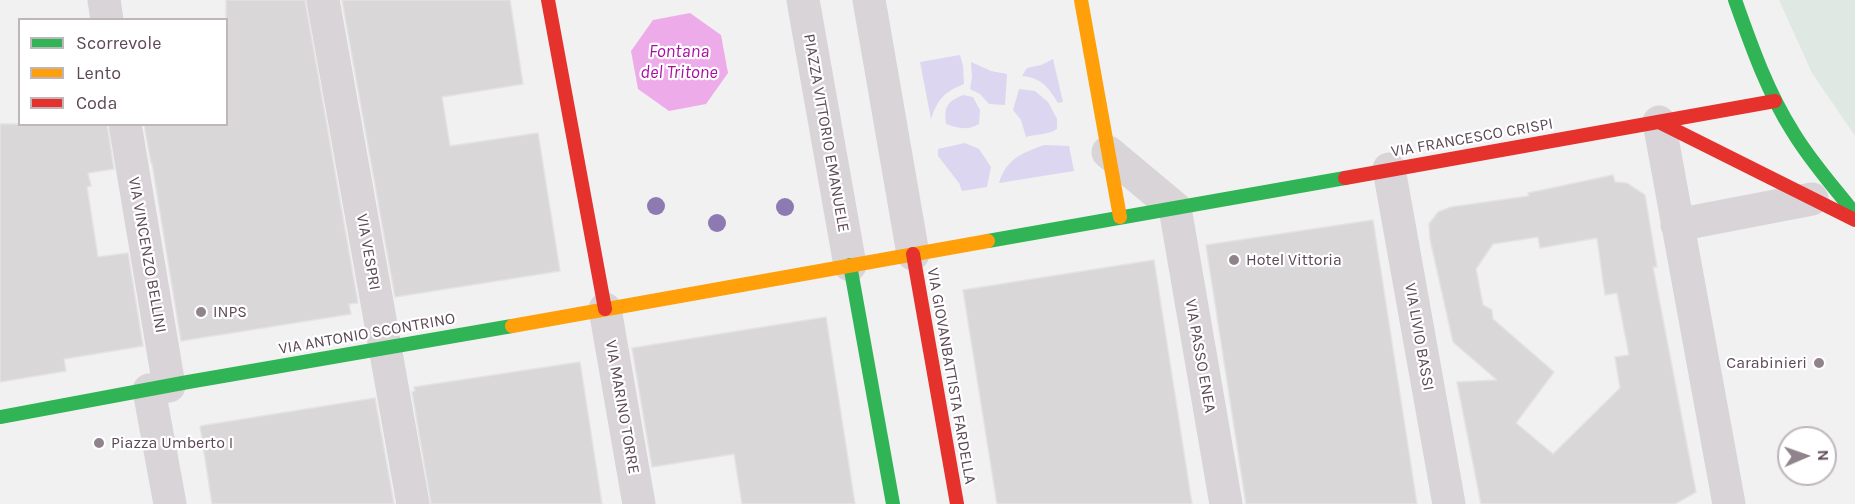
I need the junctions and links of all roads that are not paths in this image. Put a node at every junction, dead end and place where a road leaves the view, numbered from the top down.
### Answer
1 (104, 0) edge
2 (323, 0) edge
3 (548, 0) edge
4 (803, 0) edge
5 (869, 0) edge
6 (1081, 0) edge
7 (1735, 0) edge
8 (107, 18) edge
9 (1775, 101) junction
10 (1659, 122) junction
11 (124, 126) edge
12 (1108, 152) junction
13 (1389, 170) junction
14 (1812, 199) junction
15 (1175, 208) junction
16 (1855, 214) edge
17 (1120, 217) junction
18 (1855, 220) edge
19 (1677, 225) junction
20 (913, 255) junction
21 (850, 266) junction
22 (605, 309) junction
23 (385, 348) junction
24 (159, 388) junction
25 (0, 417) edge
26 (170, 504) edge
27 (413, 504) edge
28 (639, 504) edge
29 (893, 504) edge
30 (957, 504) edge
31 (1226, 504) edge
32 (1449, 504) edge
33 (1728, 504) edge

1 - 8 street
2 - 23 street, VIA VESPRI
3 - 22 main road
4 - 21 street, PIAZZA VITTORIO EMANUELE
5 - 20 street
6 - 12 main road
7 - 9 main road
9 - 10 main road, VIA FRANCESCO CRISPI
9 - 16 main road
10 - 13 main road, VIA FRANCESCO CRISPI
10 - 14 main road
10 - 19 street
11 - 24 street, VIA VINCENZO BELLINI
12 - 15 street
12 - 17 main road
13 - 15 main road, VIA FRANCESCO CRISPI
13 - 32 street, VIA LIVIO BASSI
14 - 18 main road
14 - 19 street
15 - 17 main road, VIA FRANCESCO CRISPI
15 - 31 street, VIA PASSO ENEA
17 - 20 main road, VIA FRANCESCO CRISPI
19 - 33 street
20 - 21 main road, VIA FRANCESCO CRISPI
20 - 30 main road, VIA GIOVANBATTISTA FARDELLA
21 - 22 main road, VIA ANTONIO SCONTRINO
21 - 29 main road
22 - 23 main road, VIA ANTONIO SCONTRINO
22 - 28 street, VIA MARINO TORRE
23 - 24 main road, VIA ANTONIO SCONTRINO
23 - 27 street, VIA VESPRI
24 - 25 main road, VIA ANTONIO SCONTRINO
24 - 26 street, VIA VINCENZO BELLINI

